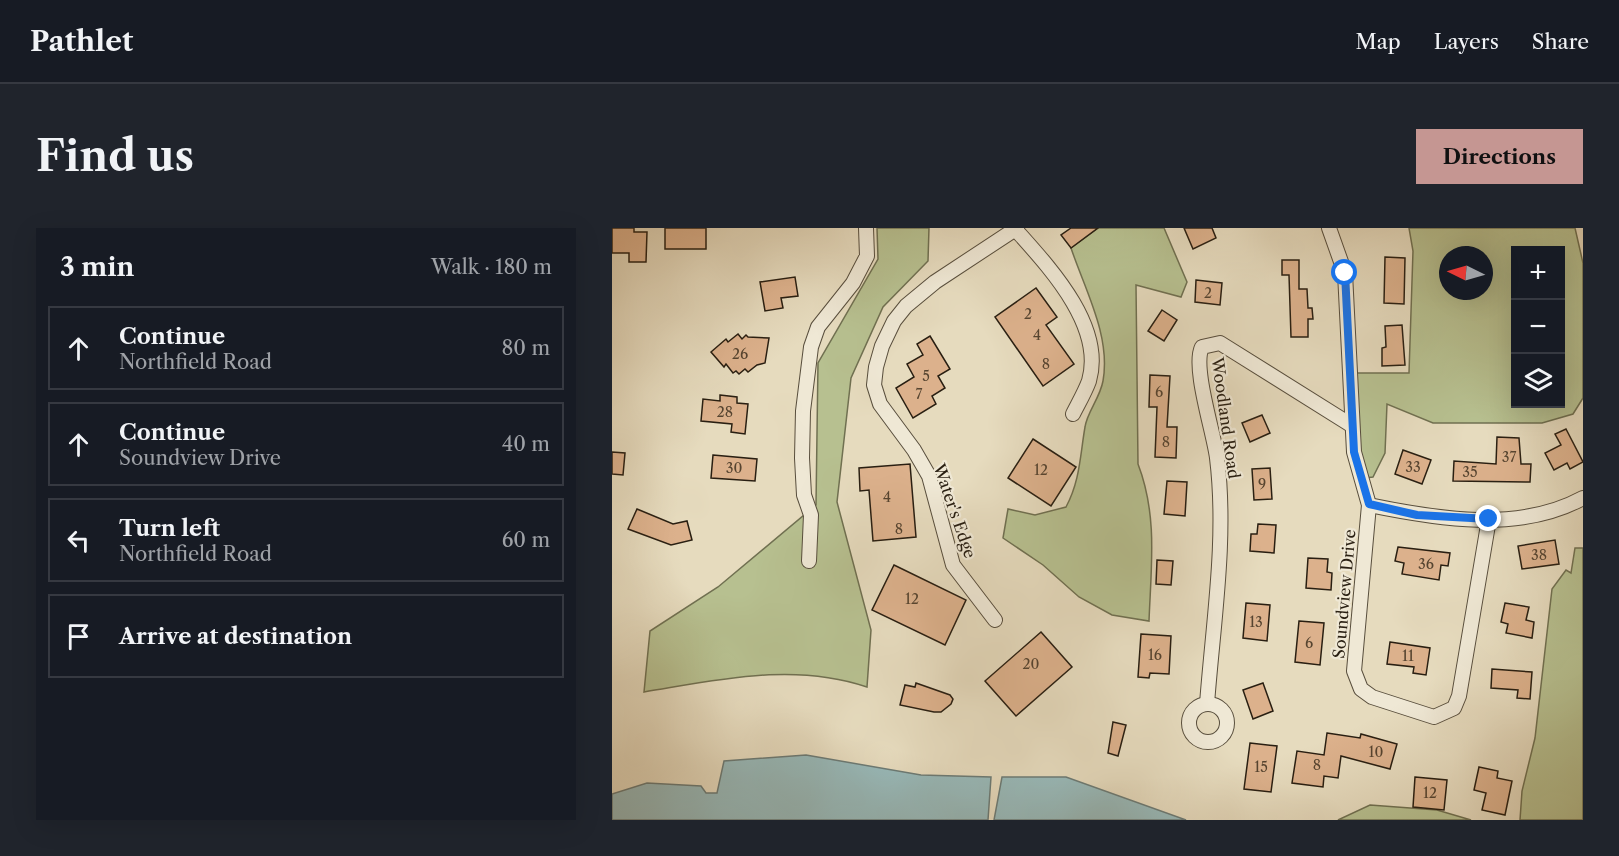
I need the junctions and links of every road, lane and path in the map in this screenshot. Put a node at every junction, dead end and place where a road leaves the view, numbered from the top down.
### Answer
1 (866, 228) edge
2 (1329, 228) edge
3 (1016, 229) edge
4 (1073, 414) dead end
5 (1351, 425) junction
6 (1583, 498) edge
7 (1369, 504) junction
8 (1489, 519) junction
9 (809, 561) dead end
10 (994, 620) dead end
11 (1207, 704) dead end

1 - 9 street
2 - 5 street, Soundview Drive
3 - 4 street
3 - 10 street, Water's Edge
5 - 7 street, Soundview Drive
5 - 11 street, Woodland Road
6 - 8 street
7 - 8 street
7 - 8 street, Soundview Drive

